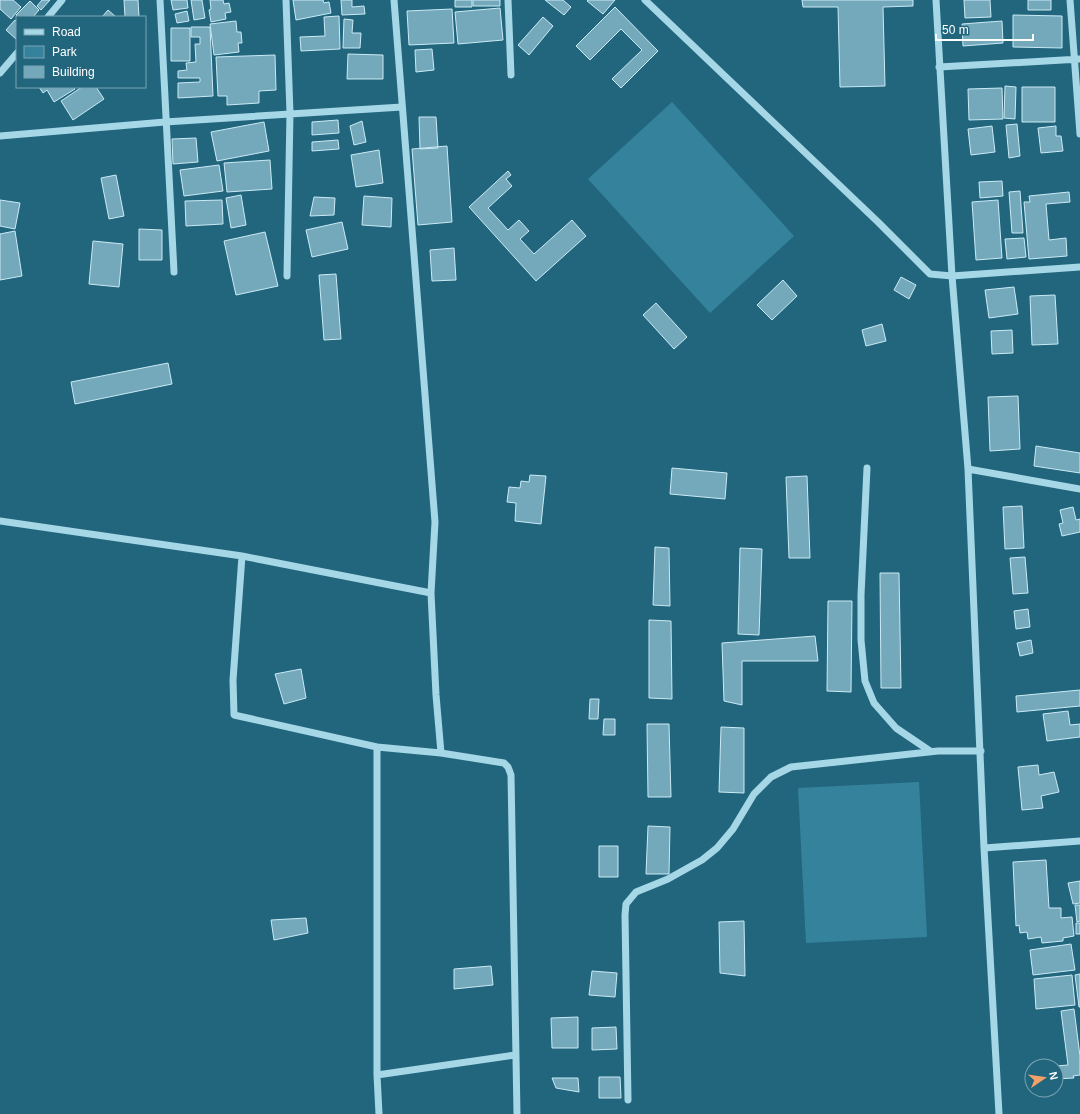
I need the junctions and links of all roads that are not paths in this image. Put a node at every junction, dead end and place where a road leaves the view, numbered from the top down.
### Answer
1 (62, 0) edge
2 (160, 0) edge
3 (286, 0) edge
4 (394, 0) edge
5 (508, 0) edge
6 (644, 0) edge
7 (936, 0) edge
8 (1070, 0) edge
9 (49, 16) edge
10 (16, 54) edge
11 (1077, 59) edge
12 (939, 67) junction
13 (0, 73) edge
14 (511, 75) dead end
15 (402, 107) junction
16 (290, 113) junction
17 (165, 122) junction
18 (1080, 134) edge
19 (0, 136) edge
20 (1080, 267) edge
21 (174, 272) dead end
22 (287, 276) dead end
23 (952, 276) junction
24 (867, 468) dead end
25 (968, 469) junction
26 (1080, 489) edge
27 (0, 521) edge
28 (242, 556) junction
29 (431, 594) junction
30 (377, 747) junction
31 (980, 751) junction
32 (930, 752) junction
33 (441, 753) junction
34 (1080, 841) edge
35 (984, 848) junction
36 (515, 1055) junction
37 (377, 1075) junction
38 (628, 1100) dead end
39 (379, 1114) edge
40 (517, 1114) edge
41 (999, 1114) edge

1 - 9 street
2 - 17 street
3 - 16 street
4 - 15 street
5 - 14 street
6 - 23 street
7 - 12 street
8 - 11 street
10 - 13 street
11 - 12 street
11 - 18 street
12 - 23 street
15 - 16 street
15 - 29 street
16 - 17 street
16 - 22 street
17 - 19 street
17 - 21 street
20 - 23 street
23 - 25 street
24 - 32 street
25 - 26 street
25 - 31 street
27 - 28 street
28 - 29 street
28 - 30 street
29 - 33 street
30 - 33 street
30 - 37 street
31 - 32 street
31 - 35 street
32 - 38 street
33 - 36 street
34 - 35 street
35 - 41 street
36 - 37 street
36 - 40 street
37 - 39 street

